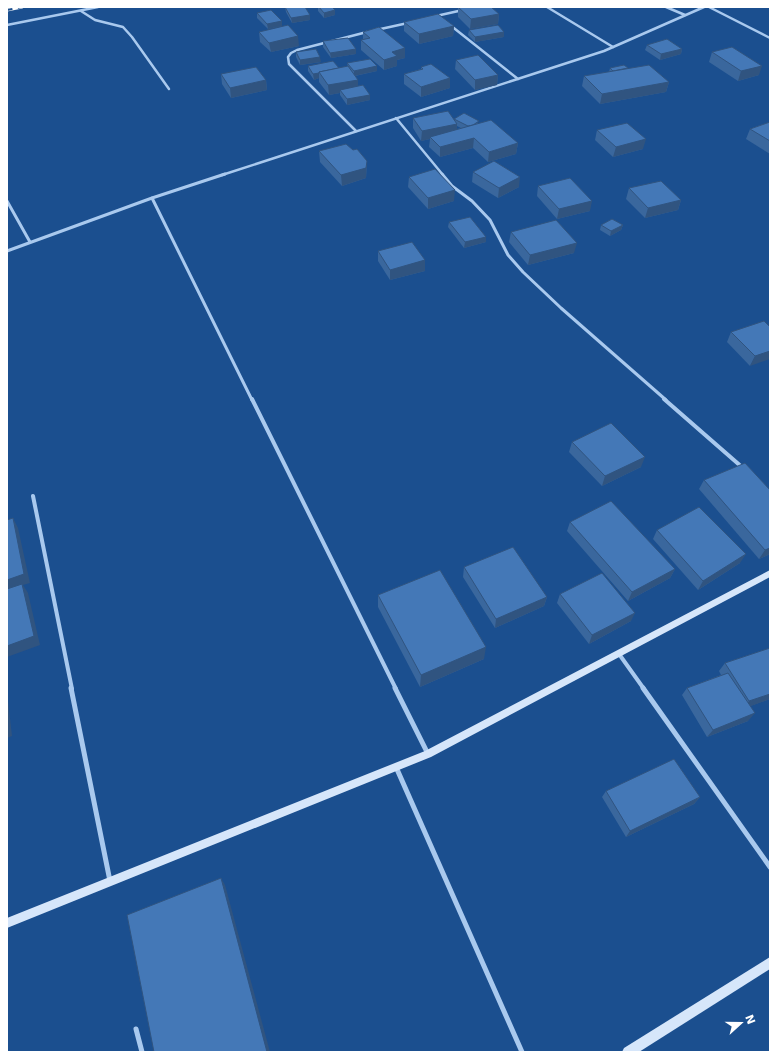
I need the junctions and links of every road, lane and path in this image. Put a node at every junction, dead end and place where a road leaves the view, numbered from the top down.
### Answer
1 (98, 7) edge
2 (547, 7) edge
3 (666, 7) edge
4 (704, 7) edge
5 (709, 7) edge
6 (465, 10) edge
7 (81, 11) junction
8 (685, 15) junction
9 (438, 16) junction
10 (431, 18) edge
11 (408, 23) edge
12 (7, 25) edge
13 (770, 38) edge
14 (614, 47) junction
15 (518, 79) junction
16 (169, 89) dead end
17 (396, 118) junction
18 (356, 131) junction
19 (152, 198) junction
20 (7, 201) edge
21 (30, 242) junction
22 (7, 251) edge
23 (746, 471) edge
24 (33, 496) dead end
25 (770, 573) edge
26 (619, 654) junction
27 (428, 754) junction
28 (396, 767) junction
29 (770, 867) edge
30 (110, 882) junction
31 (7, 923) edge
32 (770, 963) edge
33 (136, 1029) dead end
34 (142, 1052) edge
35 (522, 1052) edge
36 (628, 1052) edge

1 - 7 street
2 - 14 street
3 - 8 street
4 - 8 street
5 - 13 street
6 - 9 street
7 - 12 street
7 - 16 street
8 - 14 street
9 - 10 street
9 - 15 street
11 - 18 street
14 - 15 street
15 - 17 street
17 - 18 street
17 - 23 street
18 - 19 street
19 - 21 street
19 - 27 street
20 - 21 street
21 - 22 street
24 - 30 street
25 - 26 main road
26 - 27 main road
26 - 29 street
27 - 28 main road
28 - 30 main road
28 - 35 street
30 - 31 main road
32 - 36 main road
33 - 34 street

